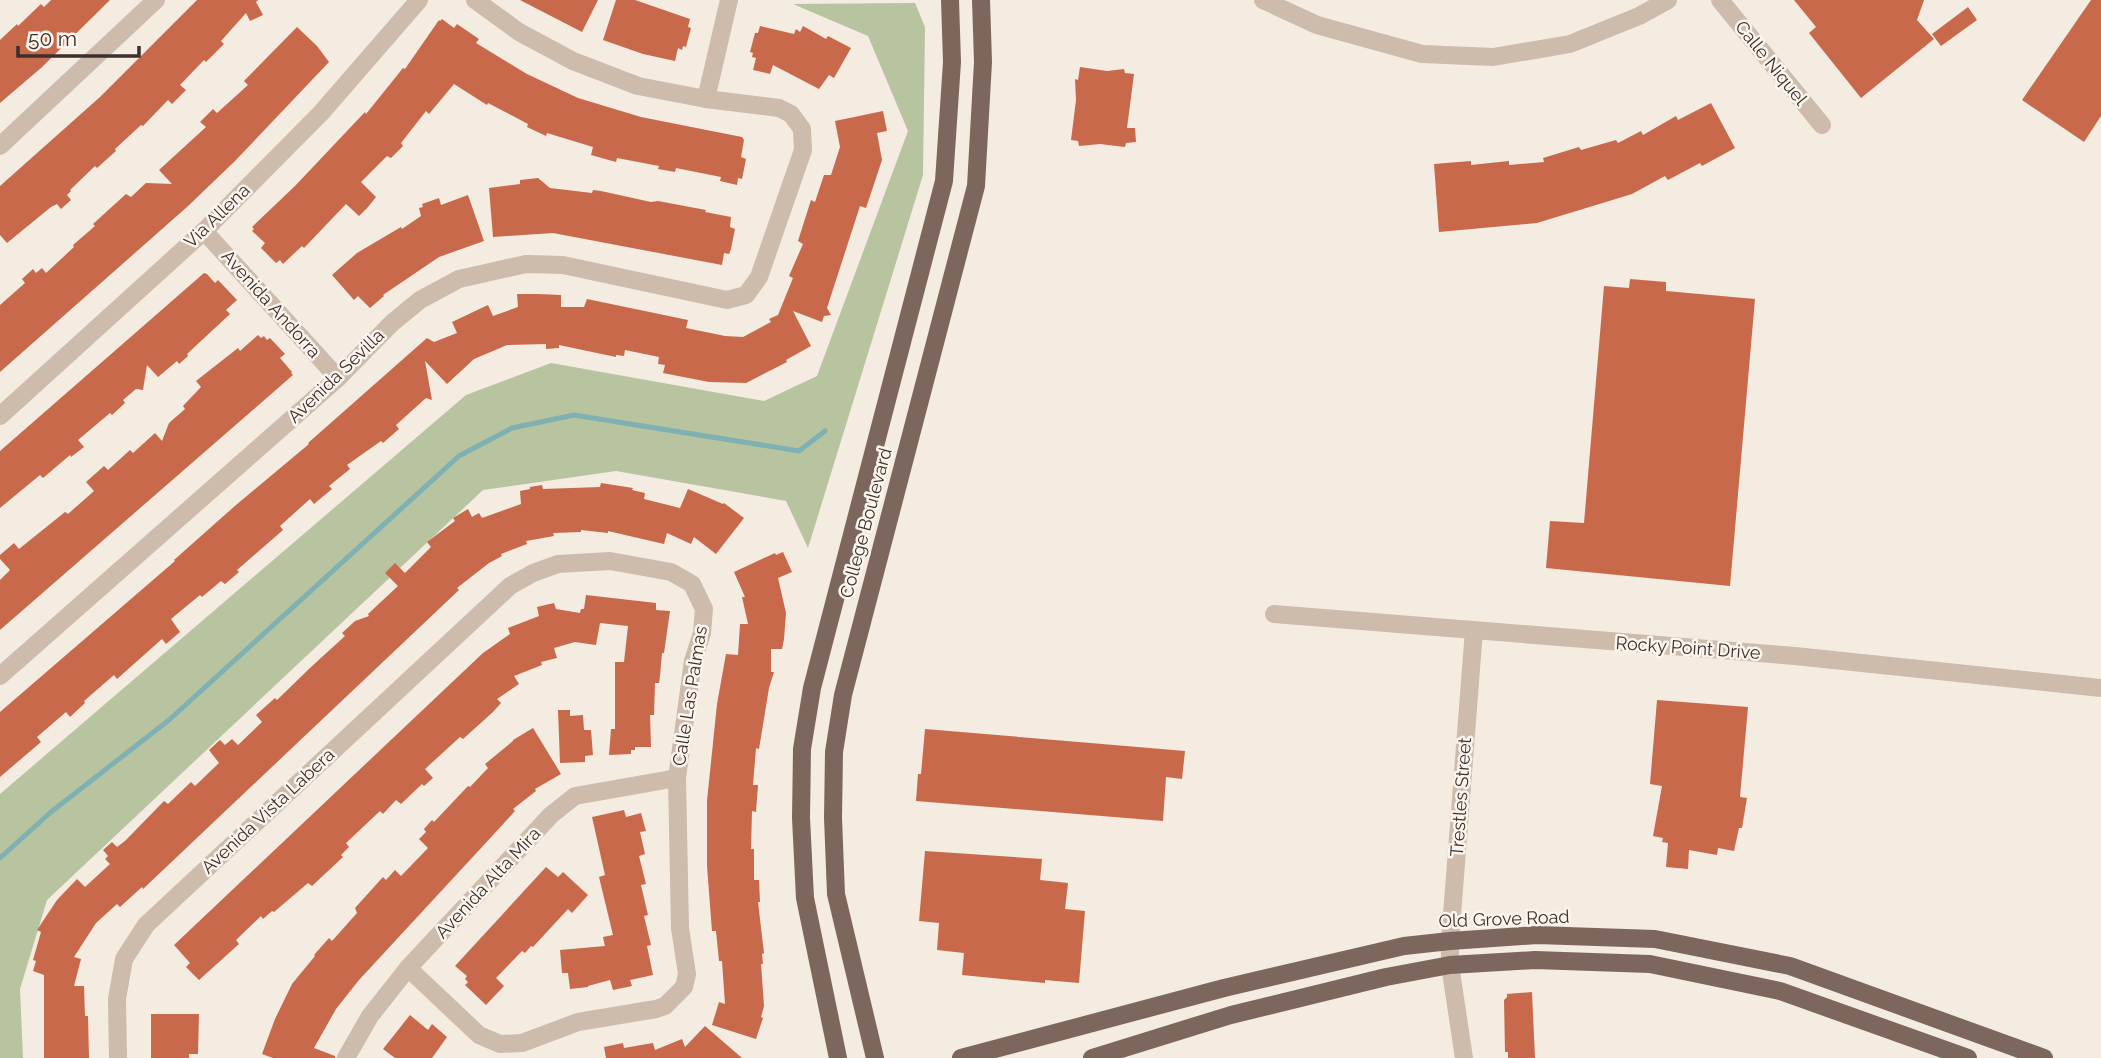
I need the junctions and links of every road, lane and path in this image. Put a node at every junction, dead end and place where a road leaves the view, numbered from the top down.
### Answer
1 (156, 0) edge
2 (419, 0) edge
3 (475, 0) edge
4 (729, 0) edge
5 (950, 0) edge
6 (981, 0) edge
7 (1264, 0) edge
8 (1668, 0) edge
9 (1720, 0) edge
10 (706, 99) junction
11 (1822, 125) dead end
12 (0, 146) edge
13 (204, 231) junction
14 (338, 378) junction
15 (0, 416) edge
16 (492, 602) joint
17 (1274, 614) dead end
18 (1474, 630) junction
19 (0, 676) edge
20 (2101, 688) edge
21 (677, 778) junction
22 (1450, 941) junction
23 (1450, 965) junction
24 (408, 968) junction
25 (118, 1058) edge
26 (346, 1058) edge
27 (838, 1058) edge
28 (875, 1058) edge
29 (961, 1058) edge
30 (1092, 1058) edge
31 (1464, 1058) edge
32 (1968, 1058) edge
33 (2044, 1058) edge

1 - 12 street
2 - 13 street, Via Allena
3 - 10 street
4 - 10 street
5 - 27 main road, College Boulevard
6 - 28 main road, College Boulevard
7 - 8 street
9 - 11 street, Calle Niquel
10 - 14 street, Avenida Sevilla
13 - 14 street, Avenida Andorra
13 - 15 street, Via Allena
14 - 19 street, Avenida Sevilla
16 - 21 street, Calle Las Palmas
16 - 25 street, Avenida Vista Labera
17 - 18 street, Rocky Point Drive
18 - 20 street, Rocky Point Drive
18 - 22 street, Trestles Street
21 - 24 street, Avenida Alta Mira
21 - 24 street, Calle Las Palmas
22 - 23 street, Trestles Street
22 - 29 main road, Old Grove Road
22 - 33 main road, Old Grove Road
23 - 30 main road
23 - 31 street, Trestles Street
23 - 32 main road
24 - 26 street, Avenida Alta Mira

